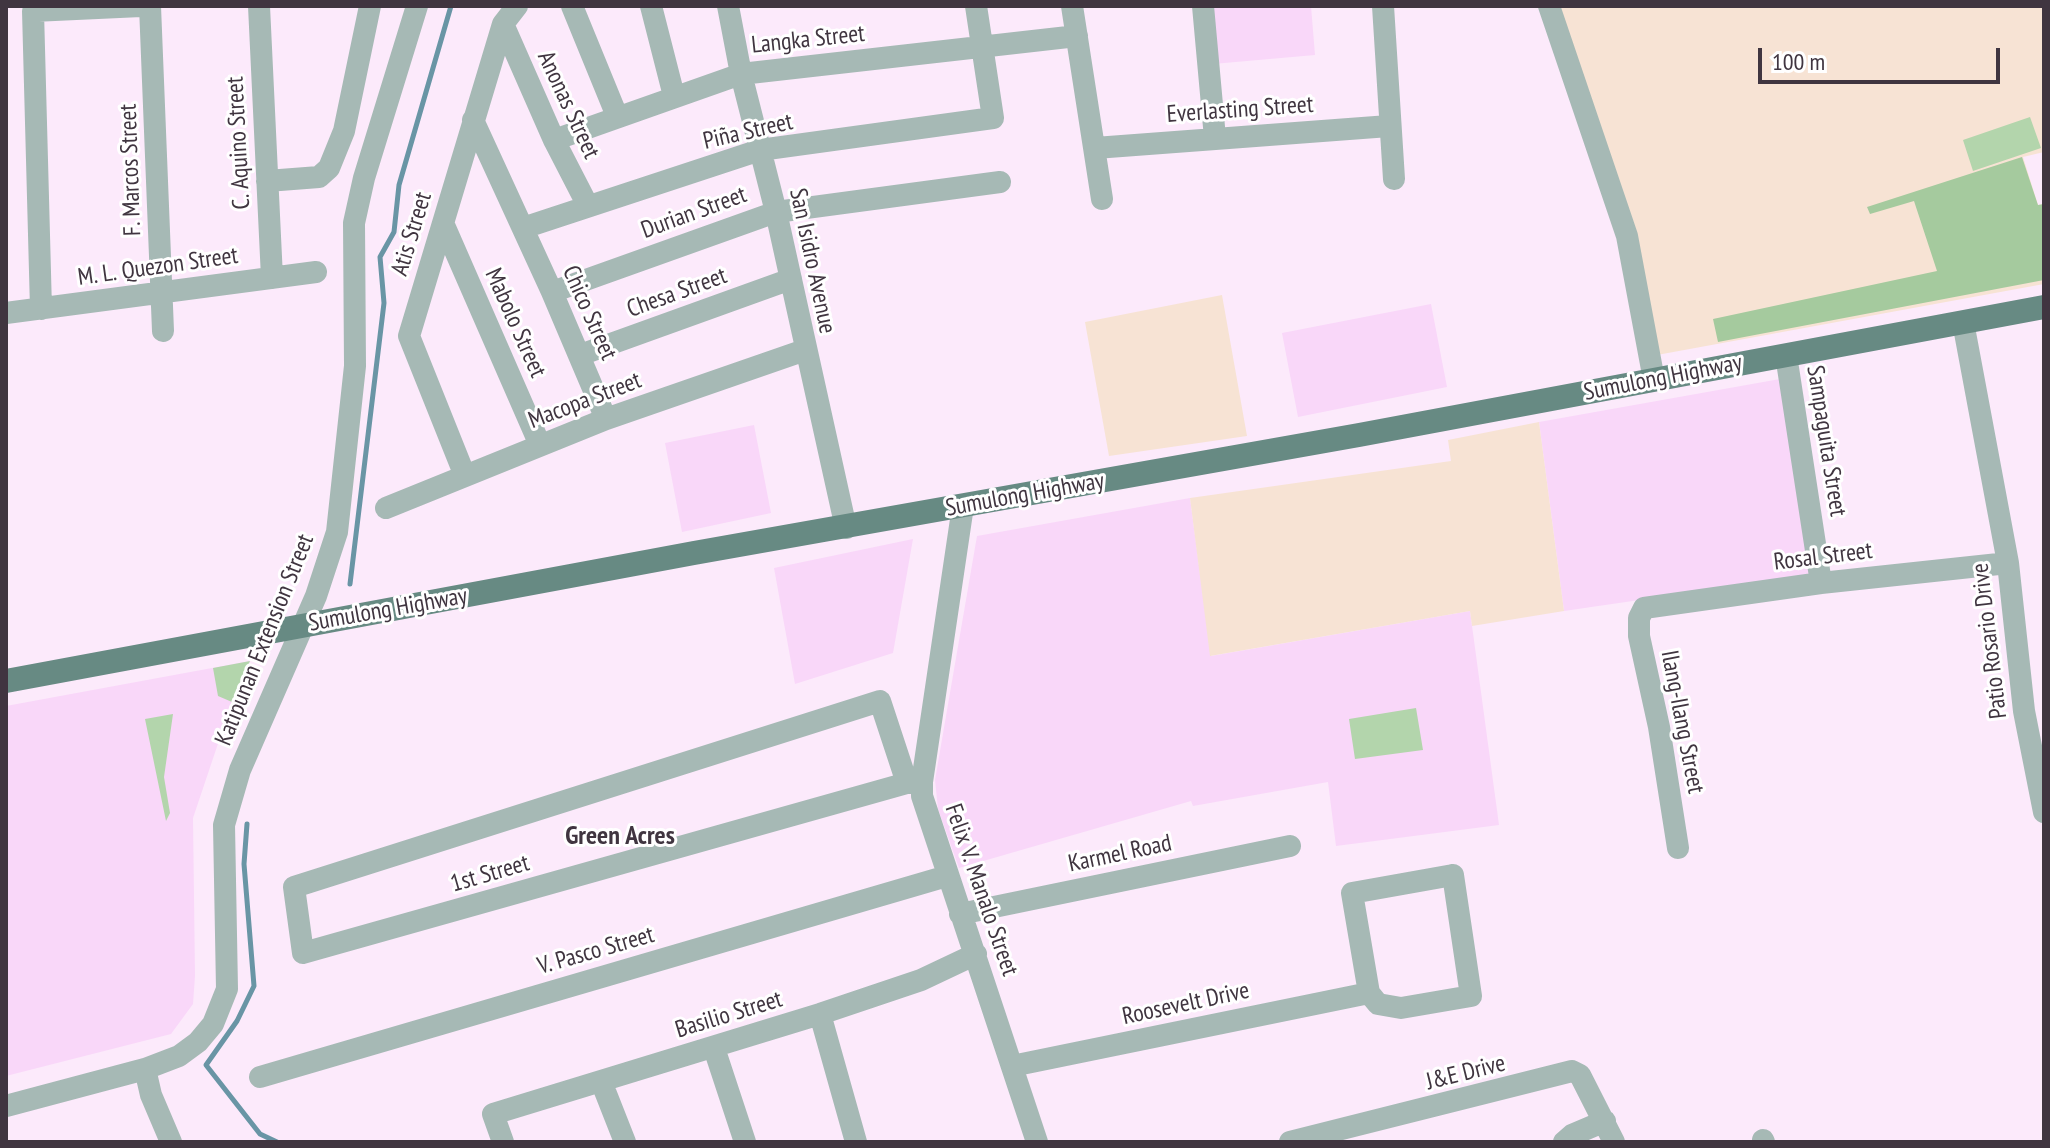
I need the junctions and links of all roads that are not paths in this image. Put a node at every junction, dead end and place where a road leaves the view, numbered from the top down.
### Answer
1 (141, 6) edge
2 (150, 6) edge
3 (259, 6) edge
4 (370, 6) edge
5 (417, 6) edge
6 (517, 6) edge
7 (572, 6) edge
8 (651, 6) edge
9 (730, 6) edge
10 (976, 6) edge
11 (1072, 6) edge
12 (1203, 6) edge
13 (1383, 6) edge
14 (1549, 6) edge
15 (503, 24) junction
16 (1077, 36) junction
17 (984, 47) junction
18 (741, 74) junction
19 (674, 96) junction
20 (617, 116) junction
21 (473, 120) junction
22 (1389, 126) junction
23 (1215, 138) junction
24 (554, 140) junction
25 (1095, 148) junction
26 (760, 150) junction
27 (1394, 179) dead end
28 (267, 181) junction
29 (1000, 182) dead end
30 (1102, 199) dead end
31 (588, 206) junction
32 (776, 212) junction
33 (443, 223) junction
34 (523, 228) junction
35 (316, 272) dead end
36 (272, 278) junction
37 (791, 279) junction
38 (162, 291) junction
39 (552, 292) junction
40 (2044, 307) edge
41 (41, 309) junction
42 (6, 313) edge
43 (1963, 322) junction
44 (163, 331) dead end
45 (805, 350) junction
46 (580, 355) junction
47 (1786, 355) junction
48 (1654, 380) junction
49 (606, 419) junction
50 (540, 445) junction
51 (465, 476) junction
52 (963, 506) junction
53 (386, 508) dead end
54 (846, 528) junction
55 (2008, 563) junction
56 (1821, 583) junction
57 (1644, 608) joint
58 (309, 624) junction
59 (6, 681) edge
60 (915, 782) junction
61 (2044, 812) edge
62 (1290, 846) dead end
63 (1678, 848) dead end
64 (947, 876) junction
65 (960, 914) junction
66 (976, 954) junction
67 (1369, 993) junction
68 (820, 1014) junction
69 (714, 1048) junction
70 (1012, 1066) junction
71 (145, 1069) junction
72 (260, 1077) dead end
73 (601, 1081) junction
74 (6, 1106) edge
75 (1610, 1132) edge
76 (171, 1142) edge
77 (503, 1142) edge
78 (625, 1142) edge
79 (745, 1142) edge
80 (856, 1142) edge
81 (1037, 1142) edge
82 (1290, 1142) edge
83 (1564, 1142) edge

1 - 41 street
2 - 38 street, F. Marcos Street
3 - 28 street, C. Aquino Street
4 - 28 street
5 - 58 street, Katipunan Extension Street
6 - 15 street, Atis Street
7 - 20 street
8 - 19 street
9 - 18 street, San Isidro Avenue
10 - 17 street
11 - 16 street
12 - 23 street
13 - 22 street
14 - 48 street
15 - 21 street, Atis Street
15 - 24 street, Anonas Street
16 - 17 street, Langka Street
16 - 25 street
17 - 18 street, Langka Street
17 - 26 street, Piña Street
18 - 19 street, Langka Street
18 - 26 street, San Isidro Avenue
19 - 20 street, Langka Street
20 - 24 street, Langka Street
21 - 33 street, Atis Street
21 - 34 street, Chico Street
22 - 23 street, Everlasting Street
22 - 27 street
23 - 25 street, Everlasting Street
24 - 31 street, Anonas Street
25 - 30 street
26 - 31 street, Piña Street
26 - 32 street, San Isidro Avenue
28 - 36 street, C. Aquino Street
29 - 32 street, Durian Street
31 - 34 street, Piña Street
32 - 37 street, San Isidro Avenue
32 - 39 street, Durian Street
33 - 50 street, Mabolo Street
33 - 51 street, Atis Street
34 - 39 street, Chico Street
35 - 36 street, M. L. Quezon Street
36 - 38 street, M. L. Quezon Street
37 - 45 street, San Isidro Avenue
37 - 46 street, Chesa Street
38 - 41 street, M. L. Quezon Street
38 - 44 street, F. Marcos Street
39 - 46 street, Chico Street
40 - 43 main road, Sumulong Highway
41 - 42 street, M. L. Quezon Street
43 - 47 main road, Sumulong Highway
43 - 55 street, Patio Rosario Drive
45 - 49 street, Macopa Street
45 - 54 street, San Isidro Avenue
46 - 49 street, Chico Street
47 - 48 main road, Sumulong Highway
47 - 56 street, Sampaguita Street
48 - 52 main road, Sumulong Highway
49 - 50 street, Macopa Street
50 - 51 street, Macopa Street
51 - 53 street, Macopa Street
52 - 54 main road, Sumulong Highway
52 - 60 street, Felix V. Manalo Street
54 - 58 main road, Sumulong Highway
55 - 56 street, Rosal Street
55 - 61 street, Patio Rosario Drive
56 - 57 street, Rosal Street
57 - 63 street, Ilang-Ilang Street
58 - 59 main road, Sumulong Highway
58 - 71 street, Katipunan Extension Street
60 - 60 street, 1st Street
60 - 64 street, Felix V. Manalo Street
62 - 65 street, Karmel Road
64 - 65 street, Felix V. Manalo Street
64 - 72 street, V. Pasco Street
65 - 66 street, Felix V. Manalo Street
66 - 68 street, Basilio Street
66 - 70 street, Felix V. Manalo Street
67 - 67 street
67 - 70 street, Roosevelt Drive
68 - 69 street, Basilio Street
68 - 80 street
69 - 73 street, Basilio Street
69 - 79 street
70 - 81 street, Felix V. Manalo Street
71 - 74 street, Katipunan Extension Street
71 - 76 street
73 - 77 street, Basilio Street
73 - 78 street
75 - 82 street, J&E Drive
75 - 83 street

